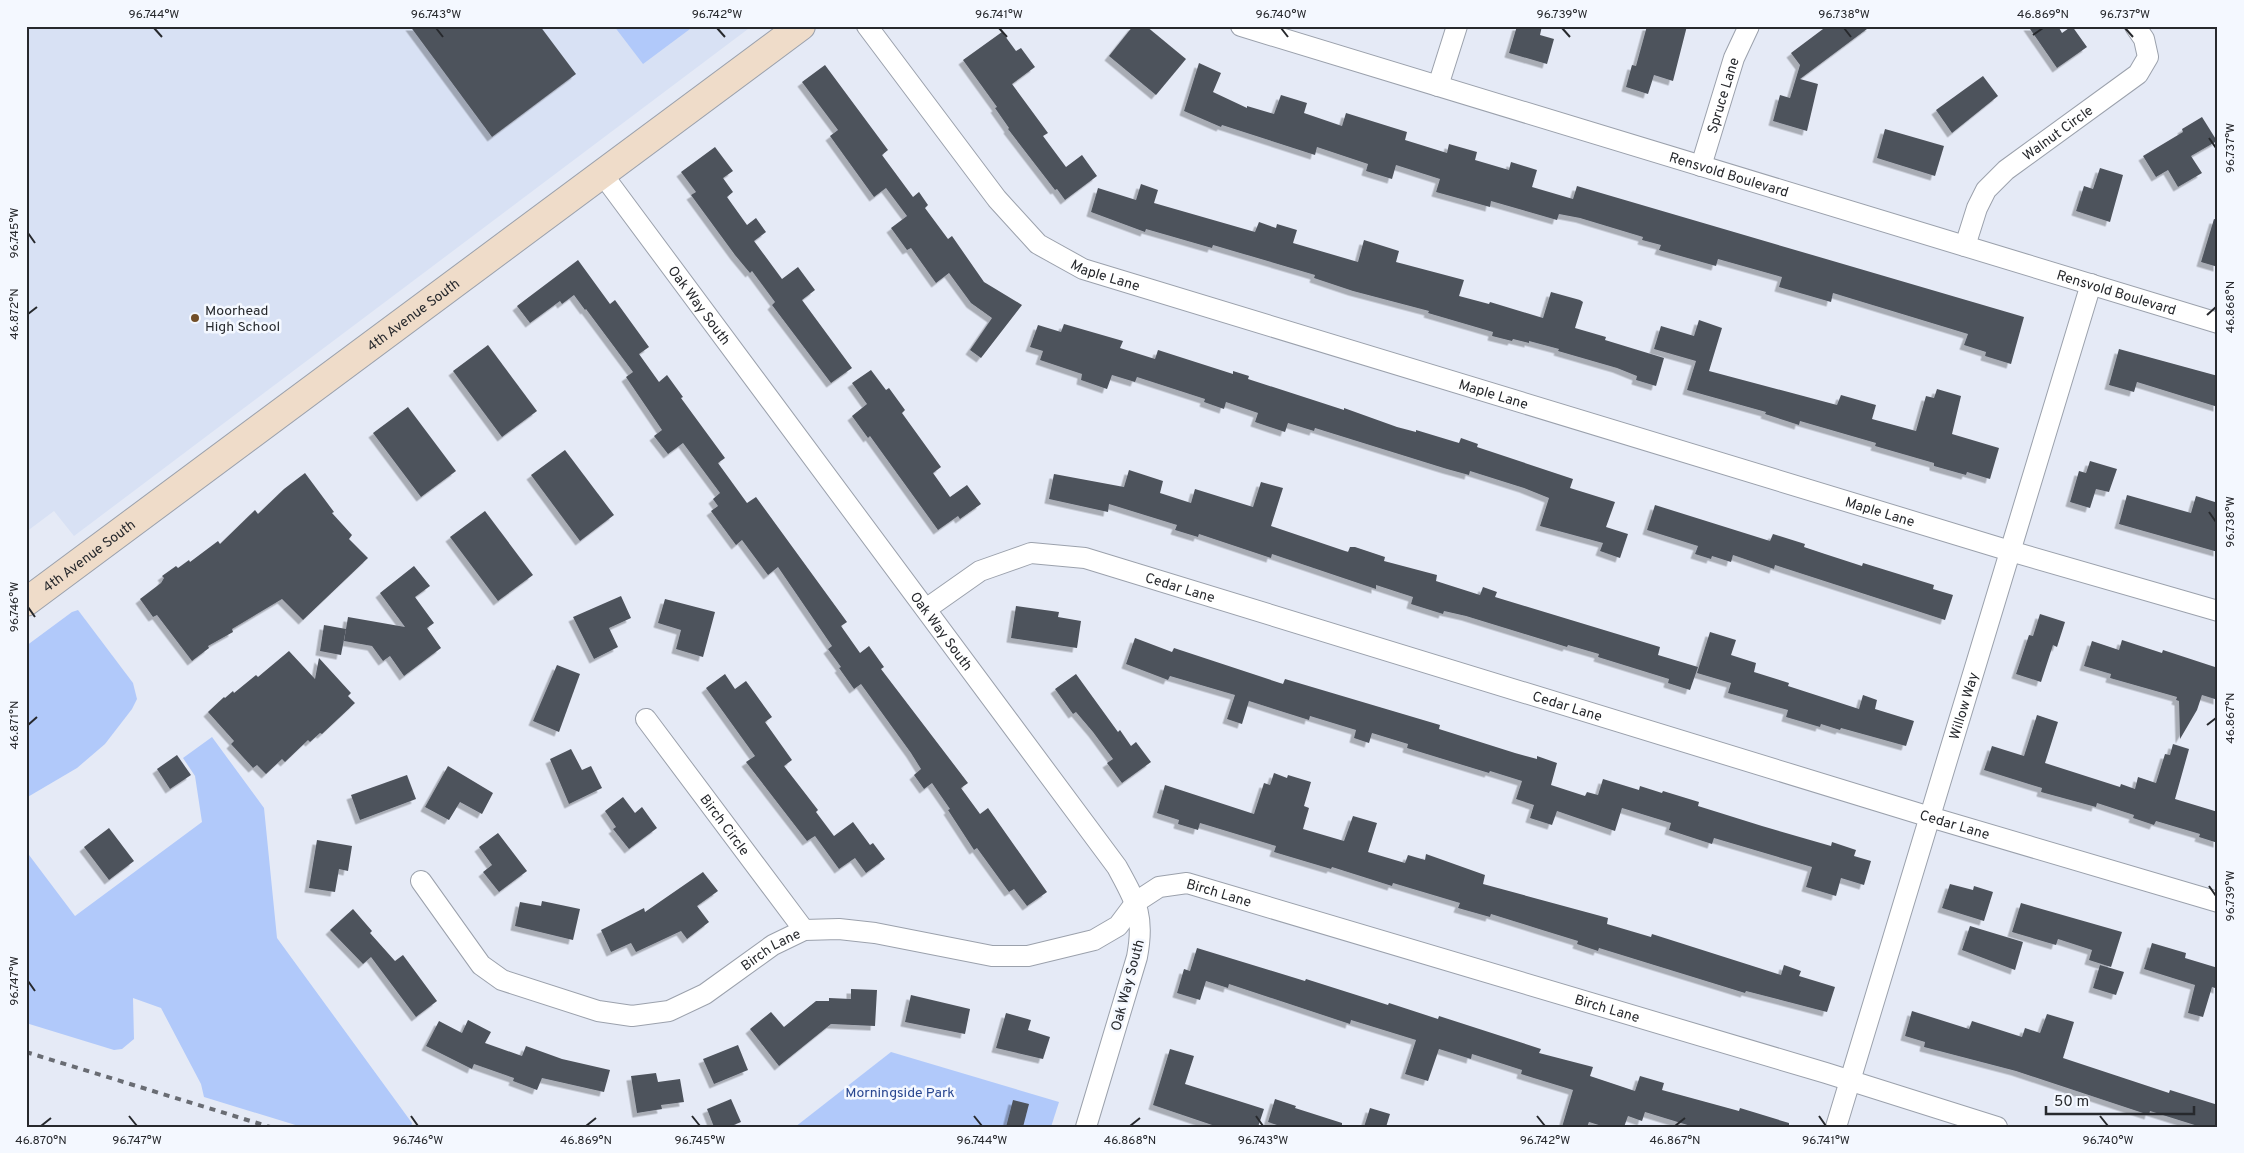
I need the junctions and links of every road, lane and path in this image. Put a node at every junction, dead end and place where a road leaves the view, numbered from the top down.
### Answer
1 (801, 26) edge
2 (867, 26) edge
3 (1241, 26) edge
4 (1457, 26) edge
5 (1749, 26) edge
6 (2135, 26) edge
7 (1438, 86) junction
8 (1701, 166) junction
9 (603, 175) junction
10 (1965, 246) junction
11 (2091, 284) junction
12 (2218, 323) edge
13 (2010, 551) junction
14 (26, 602) edge
15 (926, 609) junction
16 (2218, 611) edge
17 (646, 719) dead end
18 (1930, 817) junction
19 (421, 881) dead end
20 (1136, 902) junction
21 (2218, 902) edge
22 (804, 930) junction
23 (1850, 1081) junction
24 (1086, 1127) edge
25 (1836, 1127) edge
26 (1997, 1127) edge

1 - 9 street, 4th Avenue South
2 - 13 street, Maple Lane
3 - 7 street, Rensvold Boulevard
4 - 7 street
5 - 8 street, Spruce Lane
6 - 10 street, Walnut Circle
7 - 8 street, Rensvold Boulevard
8 - 10 street, Rensvold Boulevard
9 - 14 street, 4th Avenue South
9 - 15 street, Oak Way South
10 - 11 street, Rensvold Boulevard
11 - 12 street, Rensvold Boulevard
11 - 13 street, Willow Way
13 - 16 street, Maple Lane
13 - 18 street, Willow Way
15 - 18 street, Cedar Lane
15 - 20 street, Oak Way South
17 - 22 street, Birch Circle
18 - 21 street, Cedar Lane
18 - 23 street, Willow Way
19 - 22 street, Birch Lane
20 - 22 street, Birch Lane
20 - 23 street, Birch Lane
20 - 24 street, Oak Way South
23 - 25 street, Willow Way
23 - 26 street, Birch Lane

